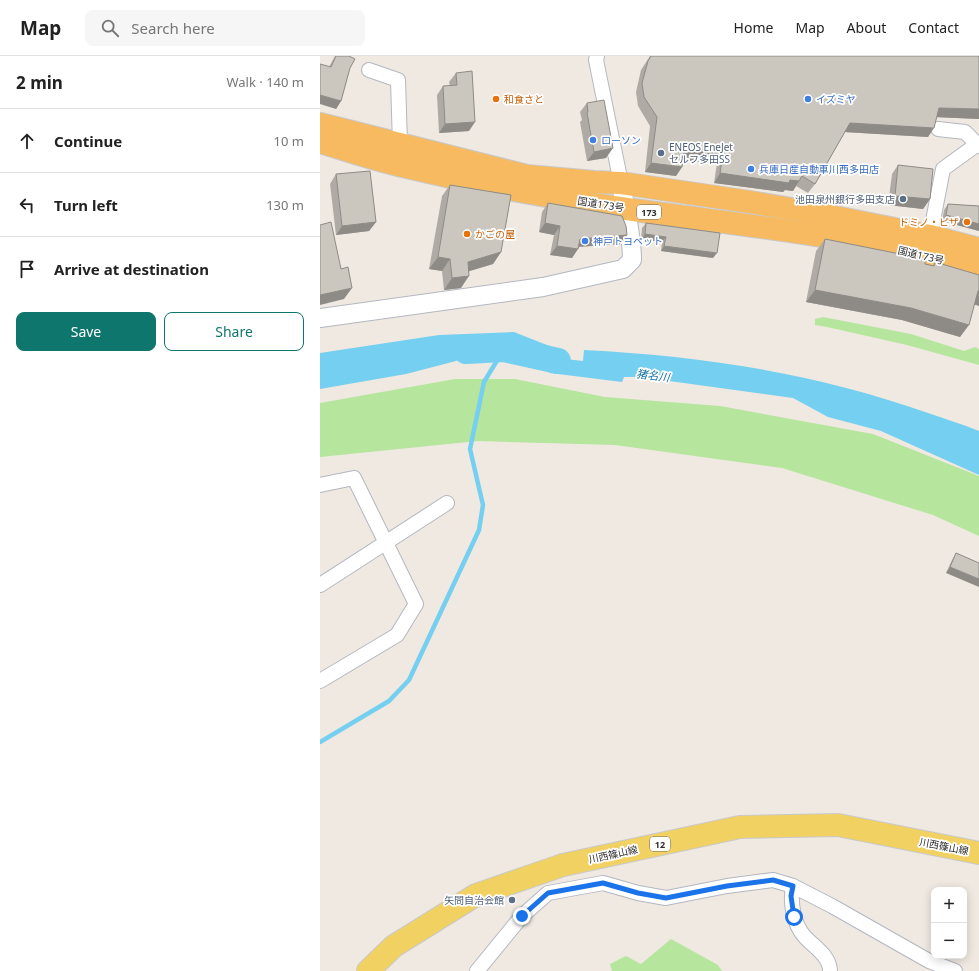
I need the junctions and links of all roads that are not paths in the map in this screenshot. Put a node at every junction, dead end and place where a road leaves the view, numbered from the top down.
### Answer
1 (597, 56) edge
2 (369, 70) dead end
3 (320, 124) edge
4 (938, 129) edge
5 (320, 142) edge
6 (400, 144) junction
7 (978, 145) edge
8 (621, 183) junction
9 (625, 208) junction
10 (930, 236) junction
11 (979, 250) edge
12 (979, 271) edge
13 (320, 318) edge
14 (320, 485) edge
15 (447, 503) dead end
16 (386, 542) junction
17 (320, 584) edge
18 (320, 680) edge
19 (979, 853) edge
20 (793, 886) junction
21 (368, 971) edge
22 (477, 971) edge
23 (830, 971) edge
24 (955, 971) edge

1 - 8 street
2 - 6 street
3 - 6 highway, 国道173号
4 - 7 street
5 - 9 highway, 国道173号 / 173
6 - 8 highway, 国道173号
7 - 10 street
8 - 9 street
8 - 10 highway, 国道173号
9 - 12 highway, 国道173号 / 173
9 - 13 street
10 - 11 highway, 国道173号
14 - 16 street
15 - 16 street
16 - 17 street
16 - 18 street
19 - 21 main road, 川西篠山線 / 12
20 - 22 street
20 - 23 street
20 - 24 street

